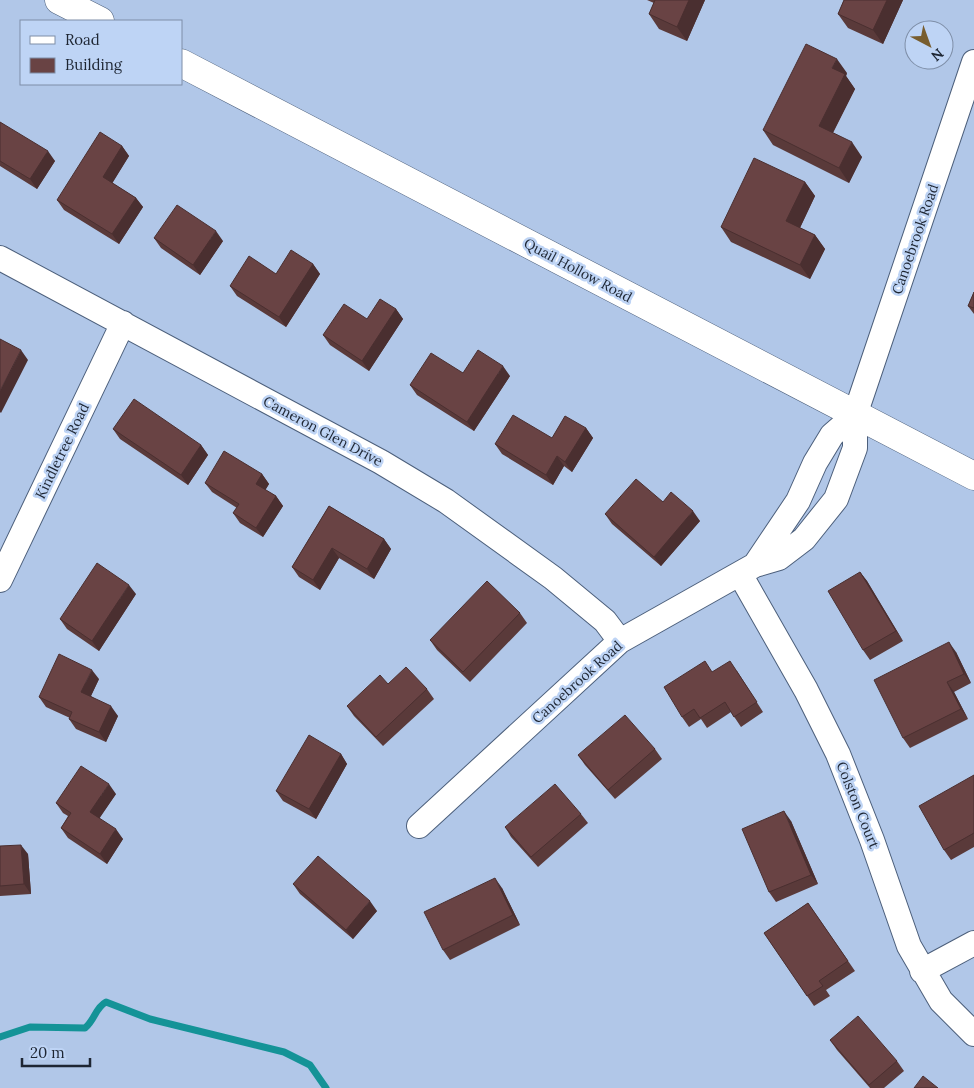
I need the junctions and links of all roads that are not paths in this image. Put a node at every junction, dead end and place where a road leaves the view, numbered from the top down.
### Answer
1 (974, 62) edge
2 (182, 64) edge
3 (0, 258) edge
4 (123, 323) junction
5 (855, 415) junction
6 (974, 476) edge
7 (747, 570) junction
8 (0, 580) edge
9 (620, 641) junction
10 (419, 826) dead end
11 (974, 943) edge
12 (922, 972) junction
13 (974, 1034) edge

1 - 5 street, Canoebrook Road
2 - 5 main road, Quail Hollow Road
3 - 4 street, Cameron Glen Drive
4 - 8 street, Kindletree Road
4 - 9 street, Cameron Glen Drive
5 - 6 main road, Quail Hollow Road
5 - 7 street, Canoebrook Road
5 - 7 street, Canoebrook Road
7 - 9 street, Canoebrook Road
7 - 12 street, Colston Court
9 - 10 street, Canoebrook Road
11 - 12 street
12 - 13 street, Colston Court

